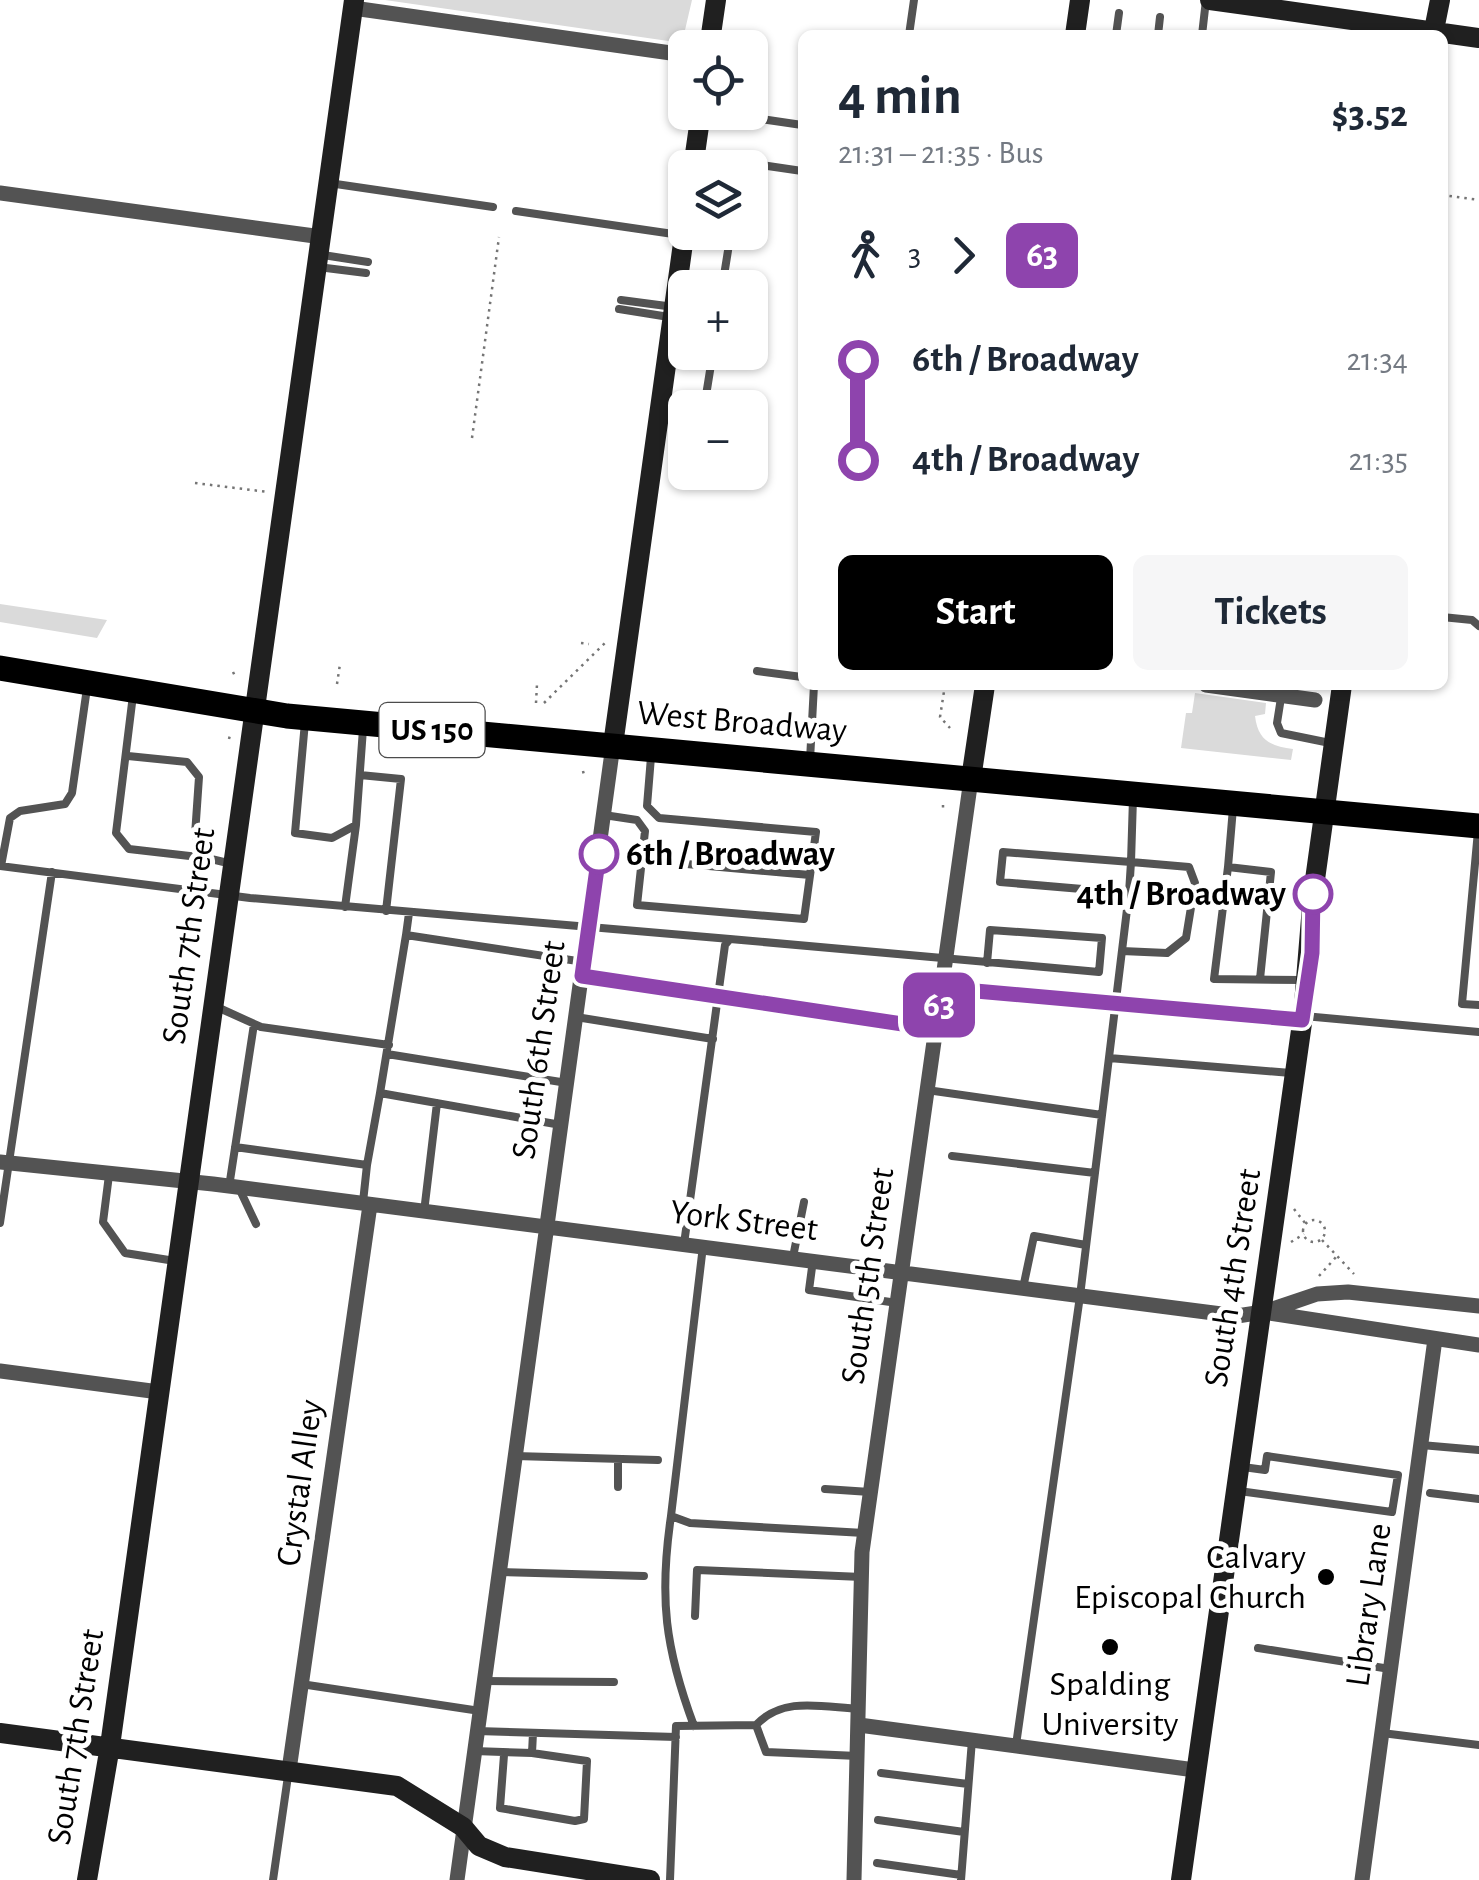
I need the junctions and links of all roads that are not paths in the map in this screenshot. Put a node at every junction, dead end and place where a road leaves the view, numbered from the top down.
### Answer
1 (716, 0) edge
2 (914, 0) edge
3 (1080, 0) edge
4 (1208, 0) edge
5 (1440, 0) edge
6 (1244, 2) edge
7 (354, 4) edge
8 (1297, 6) edge
9 (1119, 13) dead end
10 (1160, 18) dead end
11 (712, 30) edge
12 (910, 30) edge
13 (1077, 30) edge
14 (1117, 30) edge
15 (1159, 30) edge
16 (1203, 30) edge
17 (1418, 30) edge
18 (1434, 30) edge
19 (1448, 35) edge
20 (1479, 38) edge
21 (668, 53) edge
22 (768, 120) edge
23 (798, 124) edge
24 (768, 166) edge
25 (798, 170) edge
26 (329, 183) junction
27 (0, 193) edge
28 (493, 207) dead end
29 (516, 210) dead end
30 (668, 230) edge
31 (320, 253) junction
32 (368, 262) dead end
33 (366, 273) dead end
34 (620, 304) dead end
35 (668, 311) edge
36 (668, 348) edge
37 (659, 413) junction
38 (668, 414) edge
39 (1448, 618) edge
40 (1479, 626) edge
41 (0, 668) edge
42 (757, 671) dead end
43 (798, 676) edge
44 (88, 683) junction
45 (814, 690) edge
46 (984, 690) edge
47 (1282, 690) edge
48 (1341, 690) edge
49 (134, 691) junction
50 (1315, 700) dead end
51 (252, 710) junction
52 (305, 718) junction
53 (364, 724) junction
54 (1334, 744) junction
55 (613, 745) junction
56 (652, 750) junction
57 (128, 756) junction
58 (810, 764) junction
59 (360, 775) junction
60 (971, 778) junction
61 (1133, 794) junction
62 (1233, 803) junction
63 (647, 806) junction
64 (1324, 811) junction
65 (604, 815) junction
66 (659, 818) junction
67 (637, 820) junction
68 (356, 824) junction
69 (1478, 826) edge
70 (645, 831) junction
71 (195, 835) junction
72 (180, 855) junction
73 (207, 858) junction
74 (642, 860) junction
75 (1131, 862) junction
76 (232, 864) junction
77 (0, 866) edge
78 (1228, 867) junction
79 (52, 872) junction
80 (810, 875) junction
81 (1129, 892) junction
82 (228, 896) junction
83 (345, 907) junction
84 (386, 911) junction
85 (408, 913) junction
86 (588, 928) junction
87 (1475, 928) edge
88 (406, 935) junction
89 (730, 939) junction
90 (1122, 951) junction
91 (946, 960) junction
92 (987, 963) junction
93 (1467, 966) junction
94 (1479, 966) edge
95 (583, 969) junction
96 (1260, 979) junction
97 (1308, 981) junction
98 (942, 988) junction
99 (719, 994) junction
100 (1116, 1002) junction
101 (213, 1005) junction
102 (1479, 1006) edge
103 (576, 1018) junction
104 (1303, 1018) junction
105 (254, 1024) junction
106 (936, 1029) junction
107 (1479, 1032) edge
108 (713, 1040) junction
109 (388, 1049) junction
110 (1108, 1058) junction
111 (1295, 1074) junction
112 (567, 1083) junction
113 (927, 1090) junction
114 (380, 1093) junction
115 (437, 1103) junction
116 (1102, 1115) junction
117 (562, 1125) junction
118 (236, 1147) junction
119 (952, 1156) dead end
120 (4, 1162) edge
121 (367, 1165) junction
122 (1095, 1173) junction
123 (109, 1176) junction
124 (188, 1183) junction
125 (234, 1187) junction
126 (804, 1202) dead end
127 (367, 1205) junction
128 (424, 1212) junction
129 (0, 1223) edge
130 (256, 1224) dead end
131 (548, 1228) junction
132 (684, 1244) junction
133 (1086, 1245) junction
134 (703, 1246) junction
135 (793, 1257) junction
136 (813, 1260) junction
137 (177, 1261) junction
138 (902, 1272) junction
139 (1023, 1288) junction
140 (1080, 1296) junction
141 (897, 1303) junction
142 (1479, 1306) edge
143 (1263, 1312) junction
144 (1436, 1339) junction
145 (1479, 1345) edge
146 (0, 1371) edge
147 (159, 1392) junction
148 (1421, 1445) junction
149 (1479, 1450) edge
150 (515, 1456) junction
151 (618, 1460) junction
152 (658, 1460) dead end
153 (1238, 1466) junction
154 (1265, 1470) junction
155 (618, 1487) dead end
156 (825, 1489) dead end
157 (1235, 1490) junction
158 (870, 1492) junction
159 (1430, 1492) dead end
160 (1263, 1494) junction
161 (1479, 1499) edge
162 (671, 1516) junction
163 (865, 1532) junction
164 (499, 1572) junction
165 (644, 1576) dead end
166 (862, 1578) junction
167 (695, 1616) dead end
168 (1258, 1648) dead end
169 (1390, 1669) junction
170 (484, 1680) junction
171 (614, 1682) dead end
172 (301, 1684) junction
173 (480, 1711) junction
174 (859, 1717) junction
175 (694, 1726) junction
176 (756, 1726) junction
177 (477, 1732) junction
178 (1382, 1732) junction
179 (0, 1733) edge
180 (533, 1733) junction
181 (676, 1736) junction
182 (972, 1740) junction
183 (1479, 1745) edge
184 (110, 1746) junction
185 (1016, 1746) junction
186 (474, 1751) junction
187 (532, 1754) junction
188 (504, 1755) junction
189 (858, 1756) junction
190 (289, 1770) junction
191 (1196, 1770) junction
192 (881, 1772) dead end
193 (968, 1784) junction
194 (878, 1820) dead end
195 (463, 1827) junction
196 (964, 1832) junction
197 (877, 1863) dead end
198 (961, 1878) edge
199 (86, 1880) edge
200 (274, 1880) edge
201 (457, 1880) edge
202 (650, 1880) edge
203 (670, 1880) edge
204 (854, 1880) edge
205 (1181, 1880) edge
206 (1362, 1880) edge

1 - 11 street
2 - 12 lane
3 - 13 street
4 - 6 street
4 - 16 lane
5 - 18 street
6 - 8 street
7 - 21 street
7 - 26 street, South 7th Street
8 - 17 street
9 - 14 lane
10 - 15 lane
19 - 20 street
22 - 23 lane
24 - 25 lane
26 - 28 lane
26 - 31 street, South 7th Street
27 - 31 street
29 - 30 lane
31 - 32 lane
31 - 33 lane
31 - 51 street, South 7th Street
34 - 35 lane
36 - 37 street, South 6th Street
37 - 38 lane
37 - 55 street, South 6th Street
39 - 40 lane
41 - 44 main road, West Broadway / US 150
42 - 43 lane
44 - 49 main road, West Broadway / US 150
44 - 77 lane
45 - 58 lane
46 - 60 street, South 5th Street
47 - 50 street
47 - 54 lane
48 - 54 street, South 4th Street
49 - 51 main road, West Broadway / US 150
49 - 57 lane
51 - 52 main road, West Broadway / US 150
51 - 76 street, South 7th Street
52 - 53 main road, West Broadway / US 150
52 - 68 lane
53 - 55 main road, West Broadway / US 150
53 - 59 lane
54 - 64 street, South 4th Street
55 - 56 main road, West Broadway / US 150
55 - 65 street, South 6th Street
56 - 58 main road, West Broadway / US 150
56 - 63 lane
57 - 71 lane
57 - 72 lane
58 - 60 main road, West Broadway / US 150
59 - 68 lane
59 - 84 lane
60 - 61 main road, West Broadway / US 150
60 - 91 street, South 5th Street
61 - 62 main road, West Broadway / US 150
61 - 75 lane
62 - 64 main road, West Broadway / US 150
62 - 78 lane
63 - 66 lane
63 - 67 lane
64 - 69 main road, West Broadway / US 150
64 - 97 street, South 4th Street
65 - 67 lane
65 - 86 street, South 6th Street
66 - 70 lane
66 - 80 lane
67 - 70 lane
68 - 83 lane
69 - 87 lane
70 - 74 lane
71 - 72 lane
71 - 73 lane
72 - 73 lane
73 - 76 lane
74 - 80 lane
74 - 80 lane
75 - 81 lane
75 - 81 lane
75 - 90 lane
76 - 82 street, South 7th Street
77 - 79 lane
78 - 96 lane
78 - 96 lane
79 - 82 lane
79 - 120 lane
81 - 90 lane
82 - 83 lane
82 - 101 street, South 7th Street
83 - 84 lane
84 - 85 lane
85 - 86 lane
85 - 88 lane
86 - 89 lane
86 - 95 street, South 6th Street
87 - 93 lane
88 - 95 lane
88 - 109 lane
89 - 91 lane
89 - 99 lane
90 - 100 lane
91 - 92 lane
91 - 98 street, South 5th Street
92 - 92 lane
93 - 94 lane
93 - 102 lane
95 - 99 lane
95 - 103 street, South 6th Street
96 - 97 lane
97 - 104 street, South 4th Street
98 - 100 lane
98 - 106 street, South 5th Street
99 - 106 lane
99 - 108 lane
100 - 104 lane
100 - 110 lane
101 - 105 lane
101 - 124 street, South 7th Street
103 - 108 lane
103 - 112 street, South 6th Street
104 - 107 lane
104 - 111 street, South 4th Street
105 - 109 lane
105 - 118 lane
106 - 113 street, South 5th Street
108 - 132 lane
109 - 112 lane
109 - 114 lane
110 - 111 lane
110 - 116 lane
111 - 143 street, South 4th Street
112 - 117 street, South 6th Street
113 - 116 lane
113 - 138 street, South 5th Street
114 - 115 lane
114 - 121 lane
115 - 117 lane
115 - 128 lane
116 - 122 lane
117 - 131 street, South 6th Street
118 - 121 lane
118 - 125 lane
119 - 122 lane
120 - 123 street, York Street
120 - 129 lane
121 - 127 lane
122 - 133 lane
123 - 124 street, York Street
123 - 137 lane
124 - 125 street, York Street
124 - 137 street, South 7th Street
125 - 127 street, York Street
125 - 130 lane
126 - 135 lane
127 - 128 street, York Street
127 - 172 street, Crystal Alley
128 - 131 street, York Street
131 - 132 street, York Street
131 - 150 street, South 6th Street
132 - 134 street, York Street
133 - 139 lane
133 - 140 lane
134 - 135 street, York Street
134 - 162 lane
135 - 136 street, York Street
136 - 138 street, York Street
136 - 141 lane
137 - 147 street, South 7th Street
138 - 139 street, York Street
138 - 141 street, South 5th Street
139 - 140 street, York Street
140 - 143 street, York Street
140 - 185 lane
141 - 158 street, South 5th Street
142 - 143 street
143 - 144 street, York Street
143 - 153 street, South 4th Street
144 - 145 street, York Street
144 - 148 street, Library Lane
146 - 147 street
147 - 184 street, South 7th Street
148 - 149 lane
148 - 169 street, Library Lane
150 - 151 lane
150 - 164 street, South 6th Street
151 - 152 lane
151 - 155 lane
153 - 154 lane
153 - 157 street, South 4th Street
154 - 160 lane
154 - 160 lane
156 - 158 lane
157 - 160 lane
157 - 191 street, South 4th Street
158 - 163 street, South 5th Street
159 - 161 lane
162 - 163 lane
162 - 175 lane
163 - 166 street, South 5th Street
164 - 165 lane
164 - 170 street, South 6th Street
166 - 167 lane
166 - 174 street, South 5th Street
168 - 169 lane
169 - 178 street, Library Lane
170 - 171 lane
170 - 173 street, South 6th Street
172 - 173 lane
172 - 190 street, Crystal Alley
173 - 177 street, South 6th Street
174 - 176 lane
174 - 182 street
174 - 189 street, South 5th Street
175 - 176 lane
175 - 181 lane
176 - 189 lane
177 - 180 lane
177 - 186 street, South 6th Street
178 - 183 lane
178 - 206 street, Library Lane
179 - 184 street
180 - 181 lane
180 - 187 lane
181 - 203 lane
182 - 185 street
182 - 193 lane
184 - 190 street
184 - 199 street, South 7th Street
185 - 191 street
186 - 188 lane
186 - 195 street, South 6th Street
187 - 188 lane
187 - 188 lane
189 - 204 street, South 5th Street
190 - 195 street
190 - 200 lane
191 - 205 street, South 4th Street
192 - 193 lane
193 - 196 lane
194 - 196 lane
195 - 201 street, South 6th Street
195 - 202 street
196 - 198 lane
197 - 198 lane

